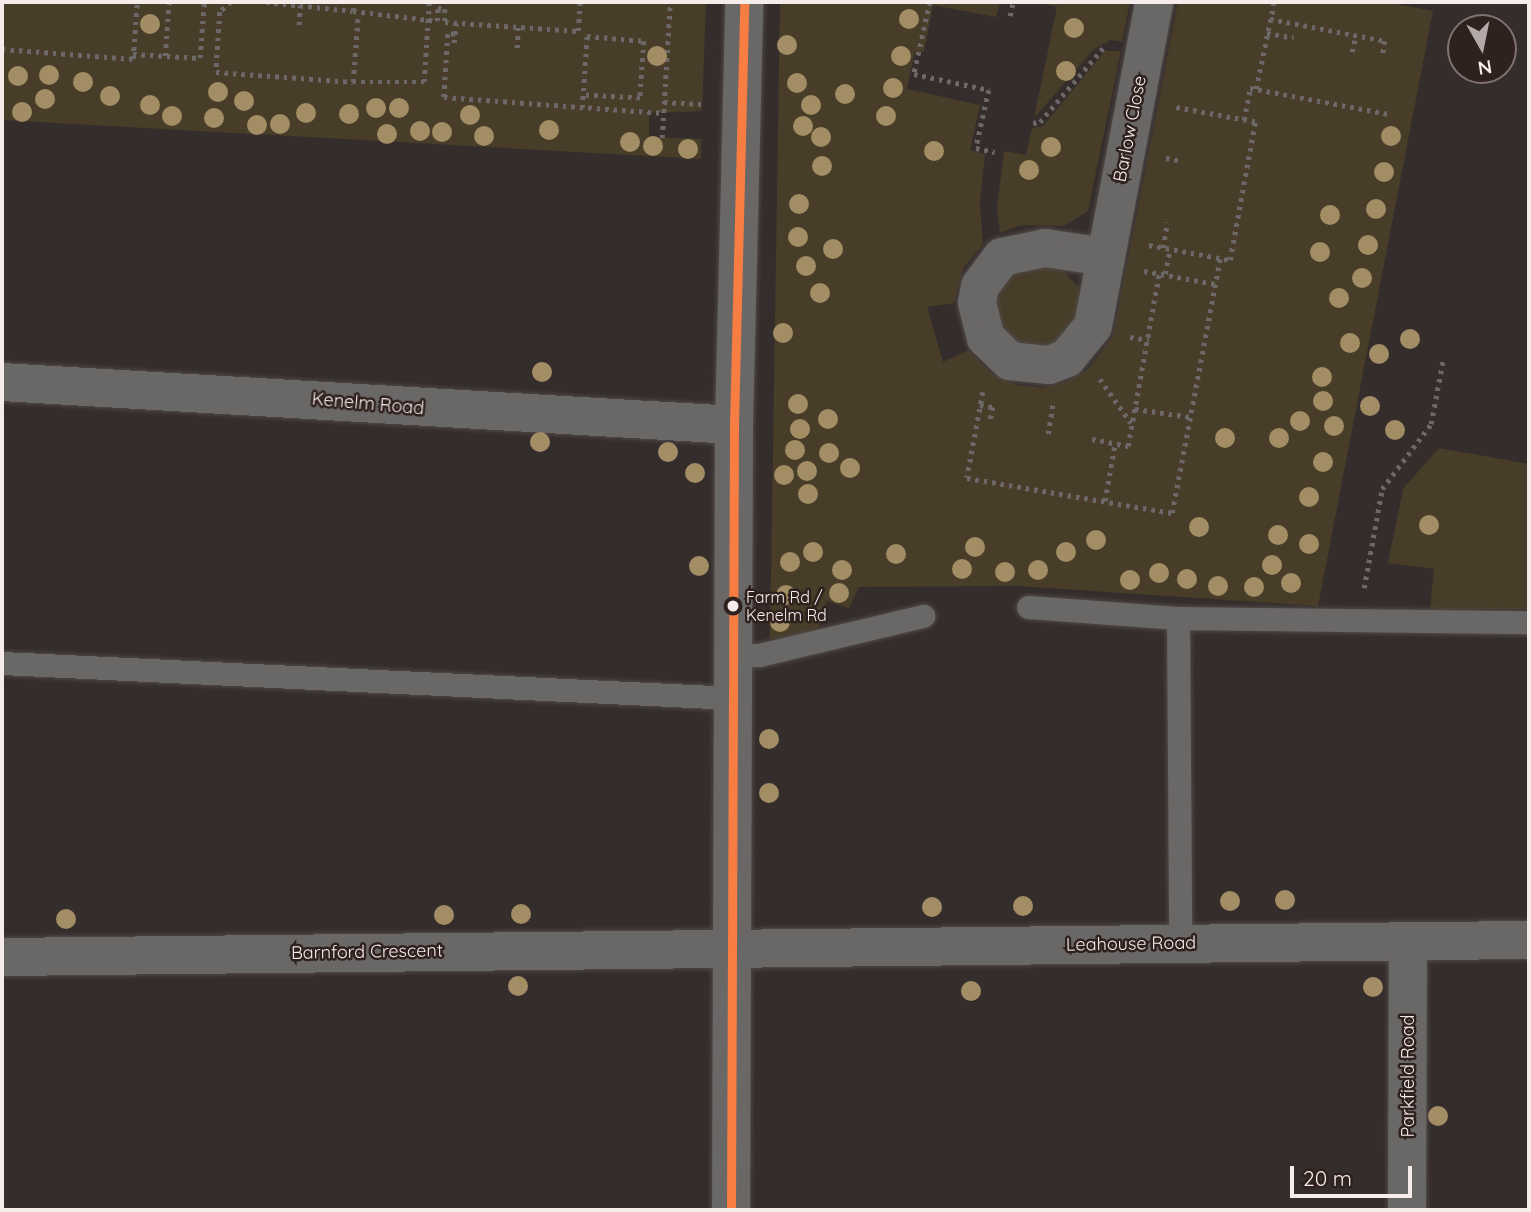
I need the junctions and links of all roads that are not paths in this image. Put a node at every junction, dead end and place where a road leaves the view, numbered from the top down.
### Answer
1 (744, 2) edge
2 (1154, 2) edge
3 (1125, 256) road end
4 (2, 382) edge
5 (734, 425) junction
6 (1028, 607) dead end
7 (923, 616) dead end
8 (1178, 618) junction
9 (1529, 622) edge
10 (733, 655) junction
11 (2, 663) edge
12 (733, 698) junction
13 (1529, 940) edge
14 (1408, 942) junction
15 (1180, 944) junction
16 (732, 949) junction
17 (2, 957) edge
18 (731, 1210) edge
19 (1407, 1210) edge

1 - 5 street
2 - 3 street, Barlow Close
4 - 5 street, Kenelm Road
5 - 10 street
6 - 8 lane
7 - 10 lane
8 - 9 lane
8 - 15 lane
10 - 12 street
11 - 12 lane
12 - 16 street
13 - 14 street, Leahouse Road
14 - 15 street, Leahouse Road
14 - 19 street, Parkfield Road
15 - 16 street, Leahouse Road
16 - 17 street, Barnford Crescent
16 - 18 street

